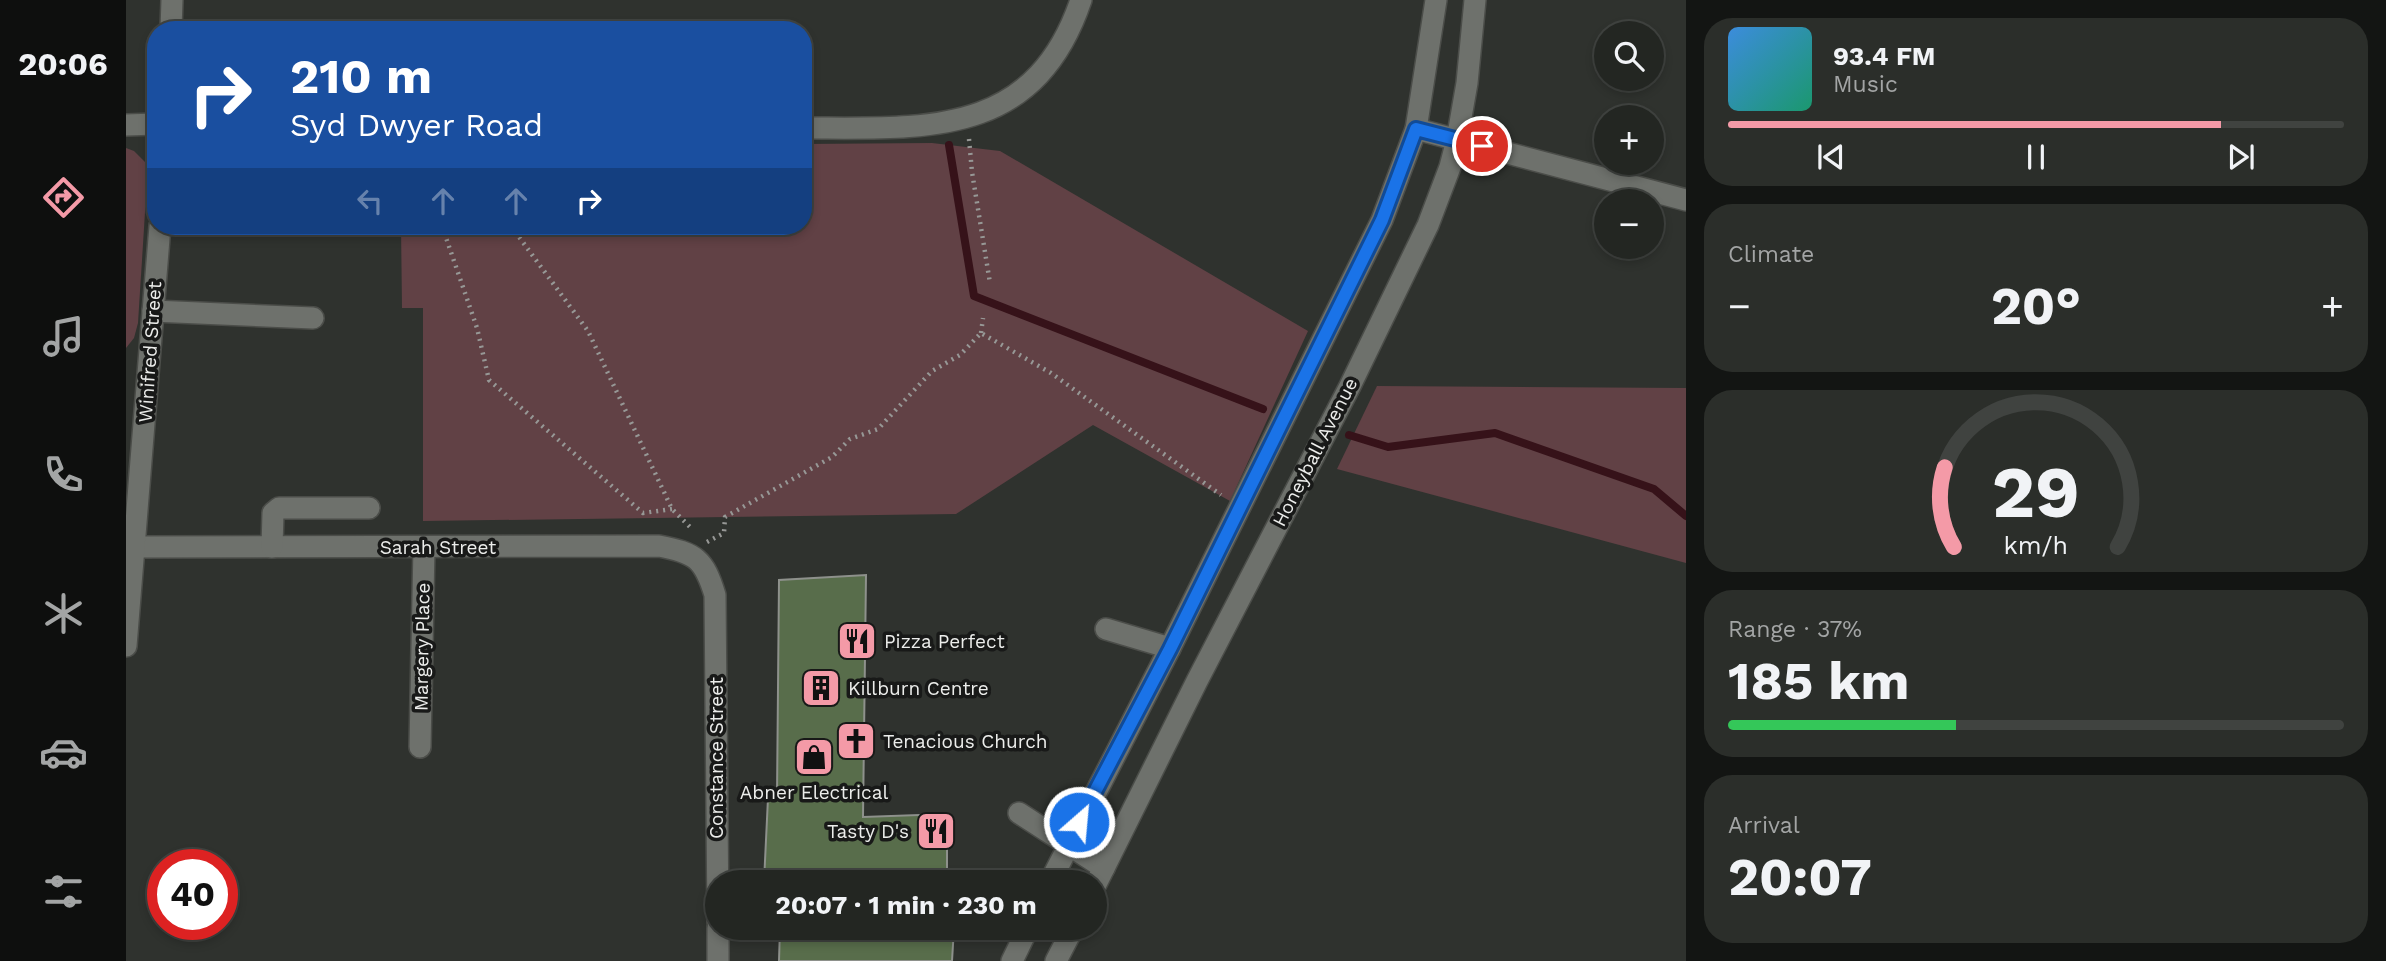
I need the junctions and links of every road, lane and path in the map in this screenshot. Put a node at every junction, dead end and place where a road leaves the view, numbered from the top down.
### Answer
1 (172, 0) edge
2 (1081, 0) edge
3 (1436, 0) edge
4 (1475, 0) edge
5 (171, 21) edge
6 (147, 124) edge
7 (126, 125) edge
8 (812, 128) edge
9 (1416, 129) junction
10 (969, 133) dead end
11 (1457, 140) junction
12 (1686, 200) edge
13 (159, 235) edge
14 (445, 235) edge
15 (518, 235) edge
16 (990, 283) dead end
17 (153, 311) junction
18 (313, 318) dead end
19 (983, 318) dead end
20 (981, 333) junction
21 (1230, 501) dead end
22 (369, 508) dead end
23 (672, 509) junction
24 (135, 547) junction
25 (272, 547) junction
26 (424, 547) junction
27 (715, 595) joint
28 (1106, 629) dead end
29 (126, 646) edge
30 (1170, 649) junction
31 (421, 747) dead end
32 (1019, 813) dead end
33 (1068, 845) junction
34 (718, 870) edge
35 (1056, 870) edge
36 (1094, 870) edge
37 (1103, 870) edge
38 (718, 940) edge
39 (1022, 940) edge
40 (1067, 940) edge
41 (718, 961) edge
42 (1012, 961) edge
43 (1056, 961) edge

1 - 5 street
2 - 8 street
3 - 9 street
4 - 11 street, Honeyball Avenue
6 - 7 street
9 - 11 street
9 - 30 street
10 - 16 path
11 - 12 street
11 - 37 street, Honeyball Avenue
13 - 17 street, Winifred Street
14 - 23 path
15 - 23 path
17 - 18 street
17 - 24 street, Winifred Street
19 - 20 path
20 - 21 path
20 - 23 path
22 - 25 street
24 - 25 street, Sarah Street
24 - 29 street, Winifred Street
25 - 26 street, Sarah Street
26 - 27 street, Sarah Street
26 - 31 street, Margery Place
27 - 34 street, Constance Street
28 - 30 street
30 - 33 street
32 - 33 street
33 - 35 street
33 - 36 street
38 - 41 street
39 - 42 street
40 - 43 street

